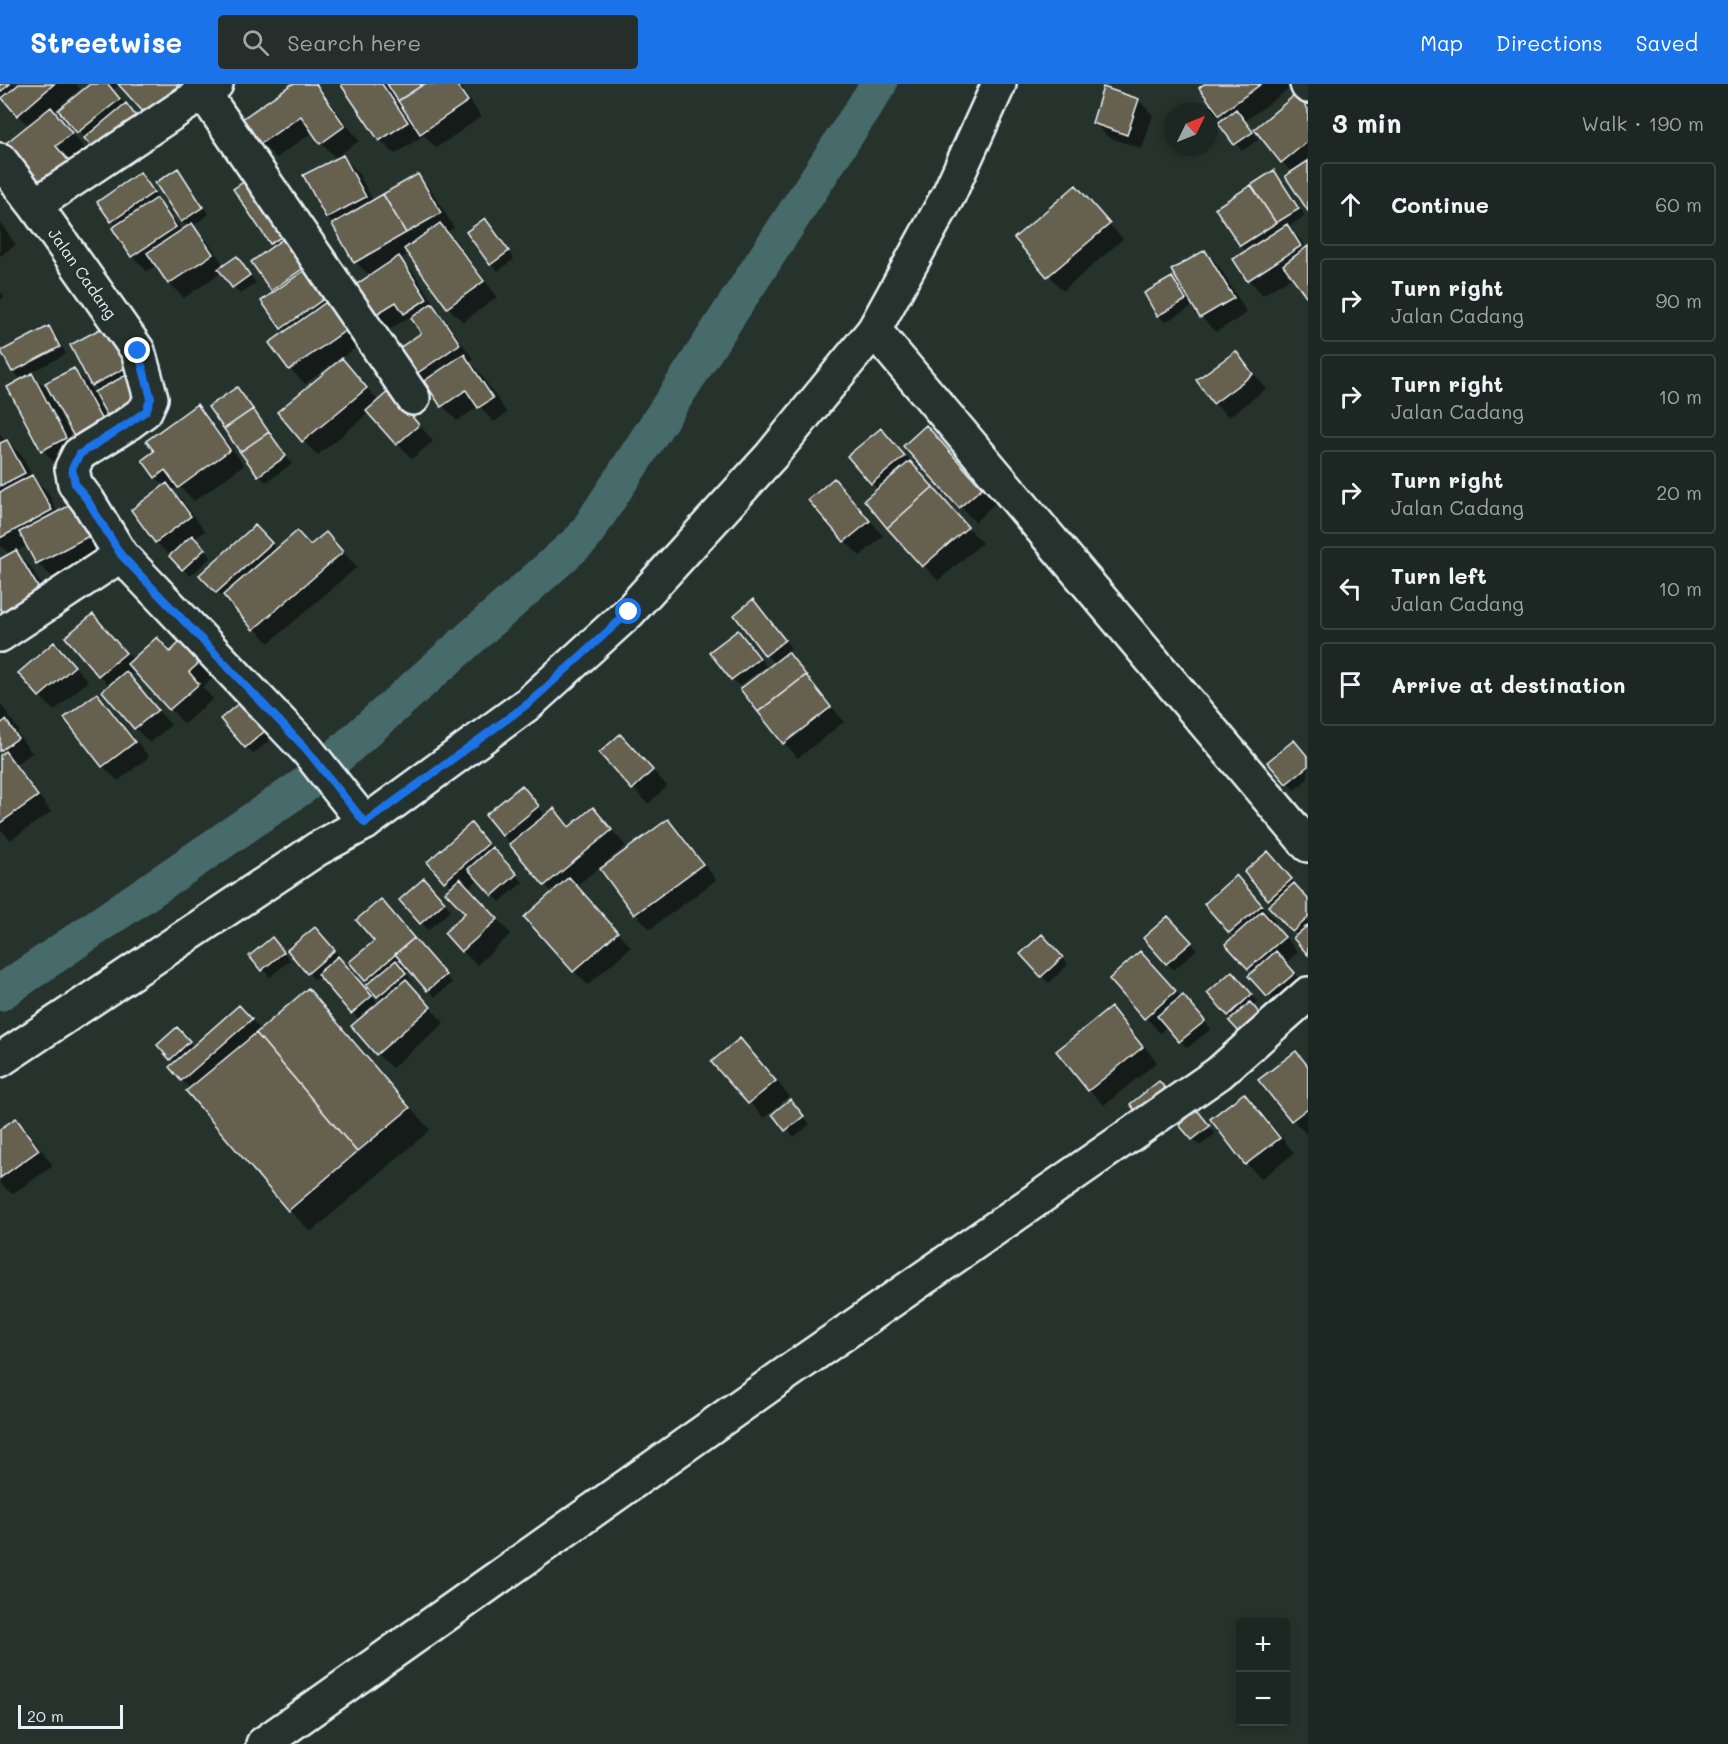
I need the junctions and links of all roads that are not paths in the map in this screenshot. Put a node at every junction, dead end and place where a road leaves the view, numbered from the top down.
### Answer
1 (999, 84) edge
2 (206, 87) edge
3 (0, 161) edge
4 (35, 205) junction
5 (874, 330) junction
6 (413, 398) dead end
7 (121, 555) junction
8 (0, 635) edge
9 (365, 823) junction
10 (1308, 845) edge
11 (1308, 994) edge
12 (0, 1060) edge
13 (263, 1744) edge

1 - 5 street
2 - 4 street
2 - 6 street
3 - 4 street, Jalan Cadang
4 - 7 street, Jalan Cadang
5 - 9 street
5 - 10 street
7 - 8 street
7 - 9 street, Jalan Cadang
9 - 12 street
11 - 13 street

